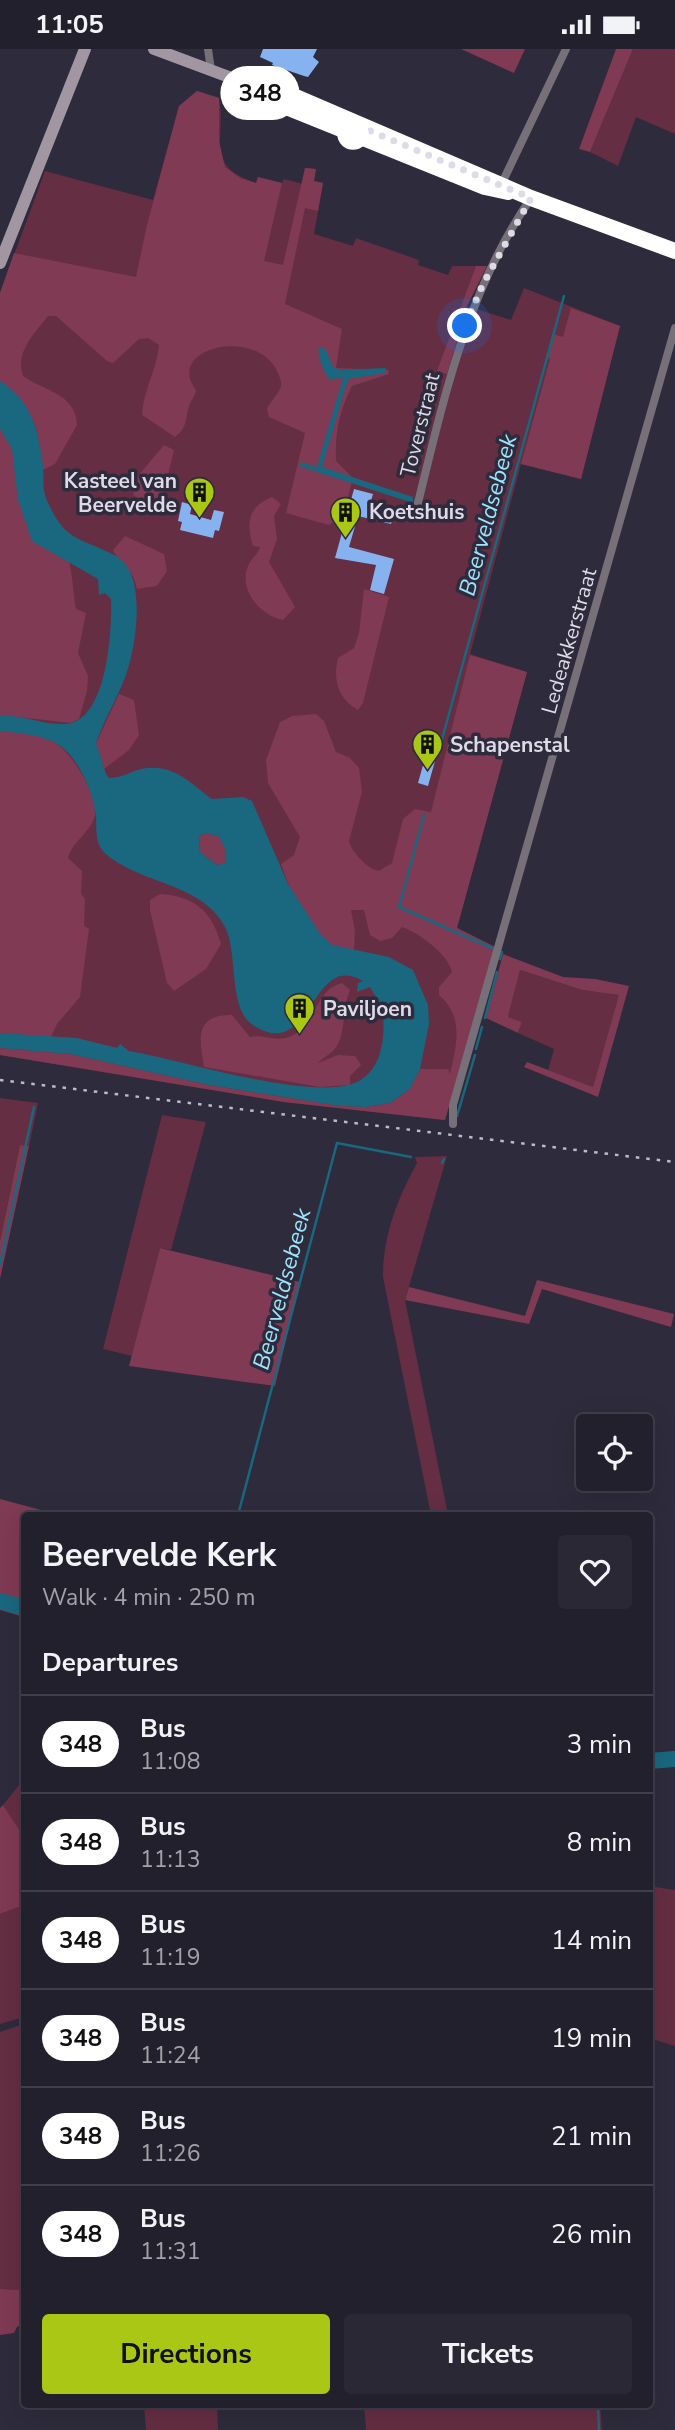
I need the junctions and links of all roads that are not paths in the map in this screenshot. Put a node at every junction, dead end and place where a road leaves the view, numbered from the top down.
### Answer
1 (85, 49) edge
2 (154, 49) edge
3 (208, 49) edge
4 (566, 49) edge
5 (211, 70) junction
6 (237, 80) junction
7 (501, 185) junction
8 (531, 198) junction
9 (675, 251) edge
10 (0, 263) edge
11 (675, 328) edge
12 (416, 511) dead end
13 (453, 1124) dead end

1 - 10 street
2 - 5 street
3 - 5 street
4 - 7 street
5 - 6 street
6 - 7 street
6 - 8 street
7 - 8 street
8 - 9 street
8 - 12 street, Toverstraat
11 - 13 street, Ledeakkerstraat

